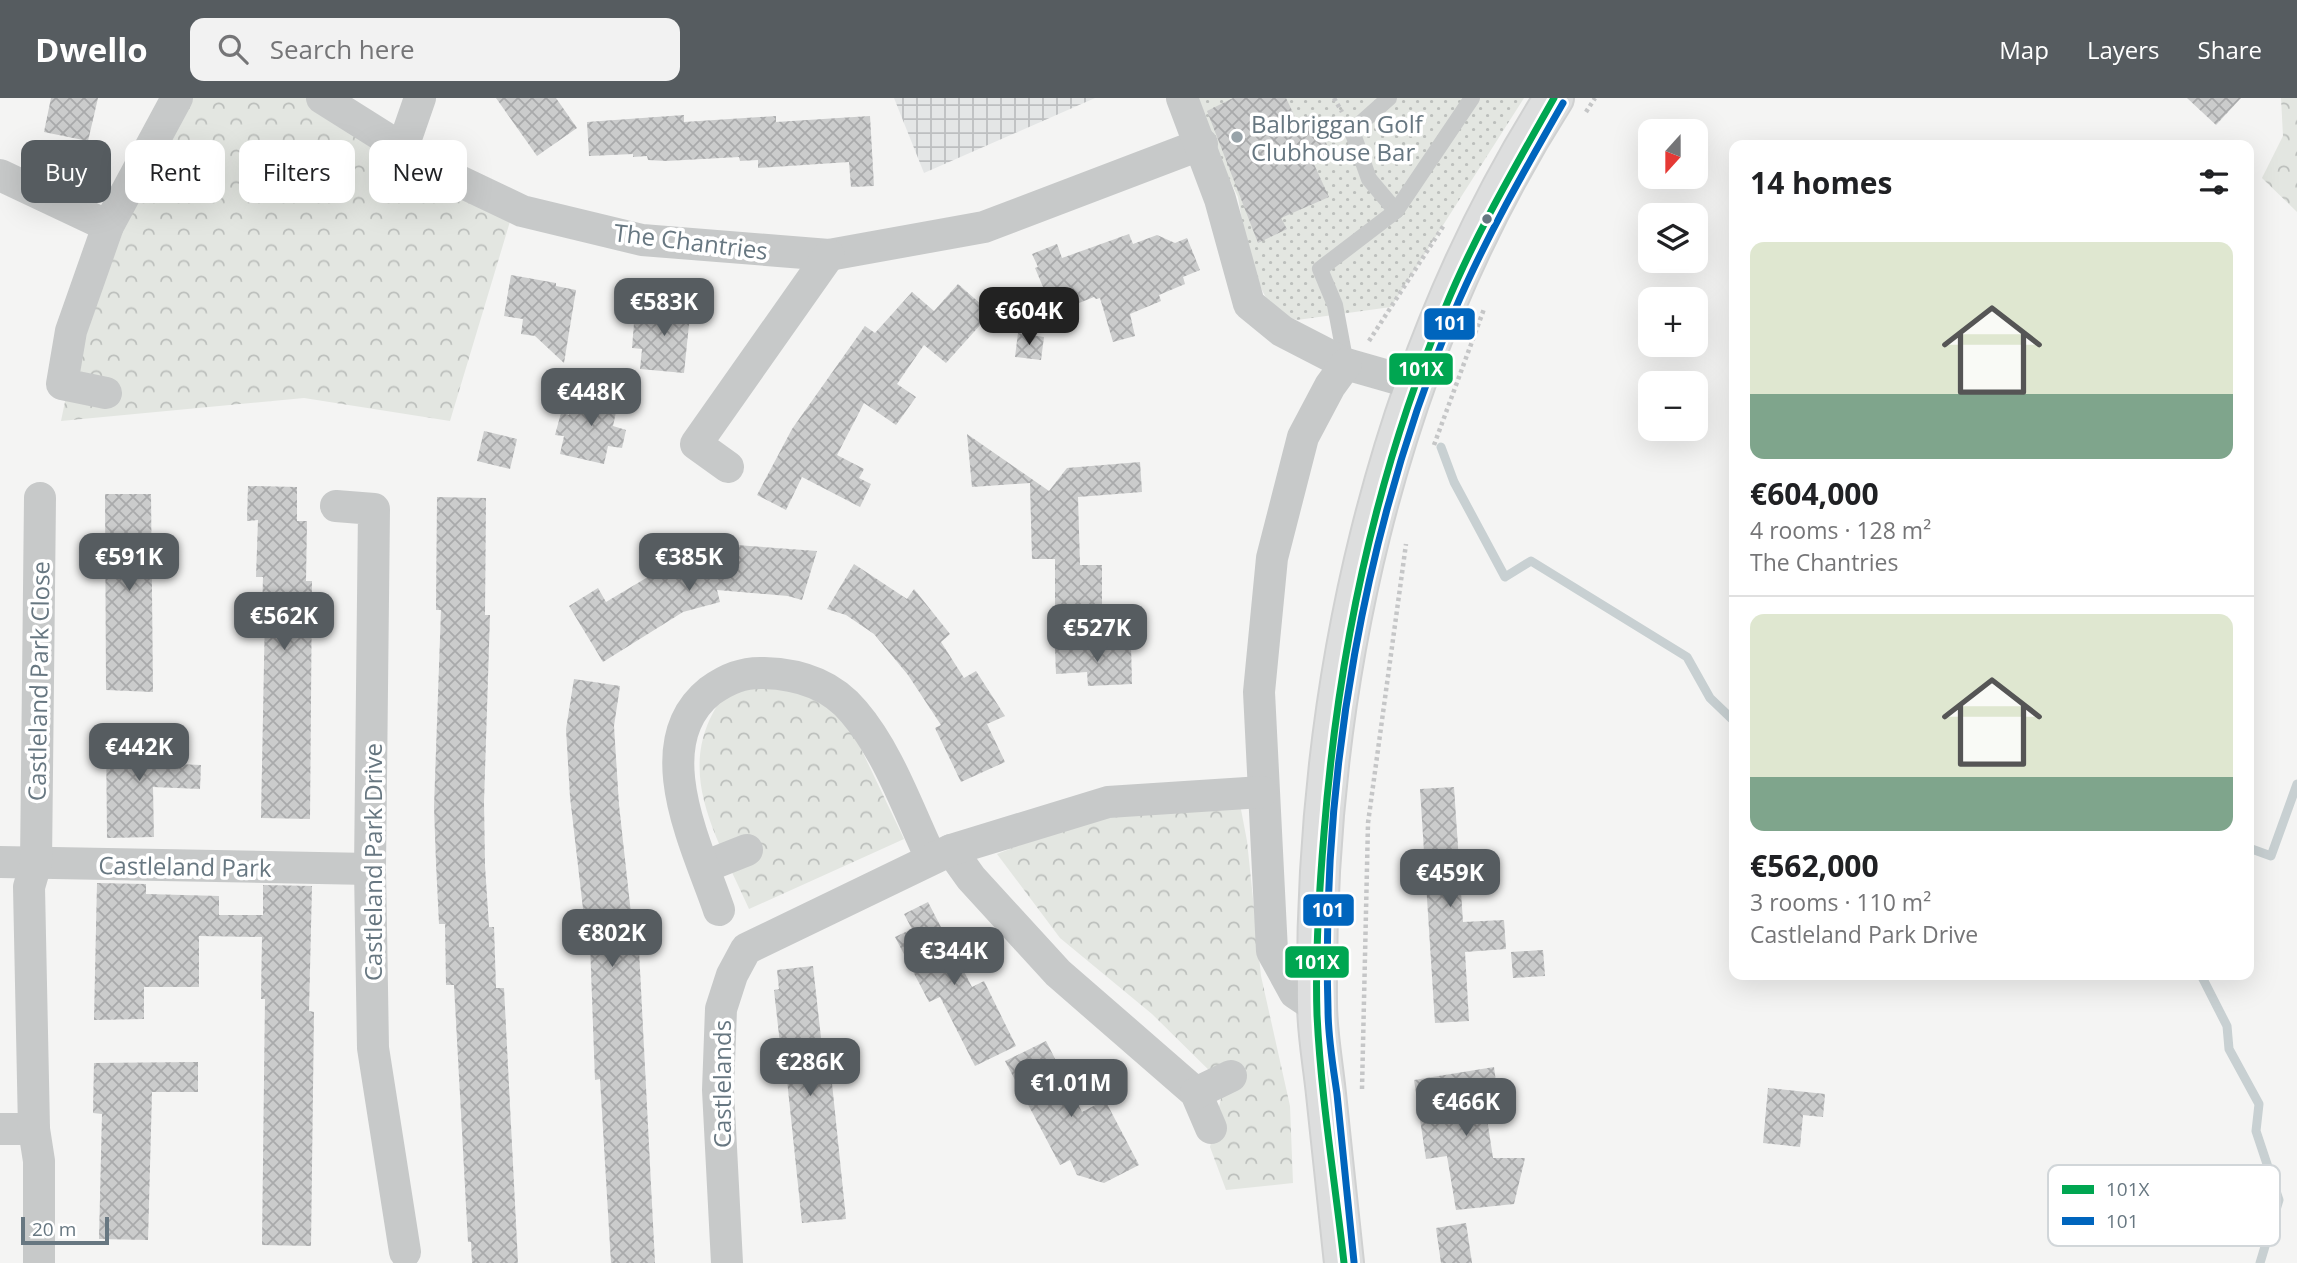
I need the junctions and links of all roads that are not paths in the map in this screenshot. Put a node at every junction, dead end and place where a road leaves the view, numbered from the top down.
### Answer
1 (177, 98) edge
2 (322, 98) edge
3 (420, 98) edge
4 (1182, 98) edge
5 (1389, 98) edge
6 (1472, 98) edge
7 (1567, 110) edge
8 (391, 140) edge
9 (405, 140) edge
10 (1202, 144) junction
11 (0, 175) edge
12 (467, 185) edge
13 (1396, 211) junction
14 (108, 226) junction
15 (829, 256) junction
16 (1346, 364) junction
17 (1416, 384) junction
18 (106, 393) dead end
19 (728, 467) dead end
20 (40, 498) dead end
21 (336, 506) dead end
22 (1262, 792) junction
23 (747, 850) dead end
24 (941, 854) junction
25 (0, 862) edge
26 (36, 863) junction
27 (704, 867) junction
28 (370, 869) junction
29 (719, 910) dead end
30 (1317, 1007) junction
31 (1231, 1076) dead end
32 (1196, 1093) junction
33 (1211, 1128) dead end
34 (0, 1129) edge
35 (34, 1129) junction
36 (405, 1252) dead end
37 (39, 1263) edge
38 (727, 1263) edge
39 (1344, 1263) edge

1 - 14 street
2 - 8 street, The Chantries
3 - 9 street
4 - 10 street
5 - 13 lane
6 - 13 lane
7 - 17 main road
10 - 15 street, The Chantries
10 - 16 street
11 - 14 street
12 - 15 street, The Chantries
13 - 16 lane
14 - 18 street
15 - 19 street
16 - 17 street
16 - 22 street
17 - 30 main road
20 - 26 street, Castleland Park Close
21 - 28 street, Castleland Park Drive
22 - 24 street, Castlelands
22 - 30 street
23 - 27 street
24 - 27 street
24 - 32 street
24 - 38 street, Castlelands
25 - 26 street, Castleland Park
26 - 28 street, Castleland Park
26 - 35 street, Castleland Park Close
27 - 29 street
28 - 36 street, Castleland Park Drive
30 - 39 main road
31 - 32 street
32 - 33 street
34 - 35 street
35 - 37 street, Castleland Park Close

